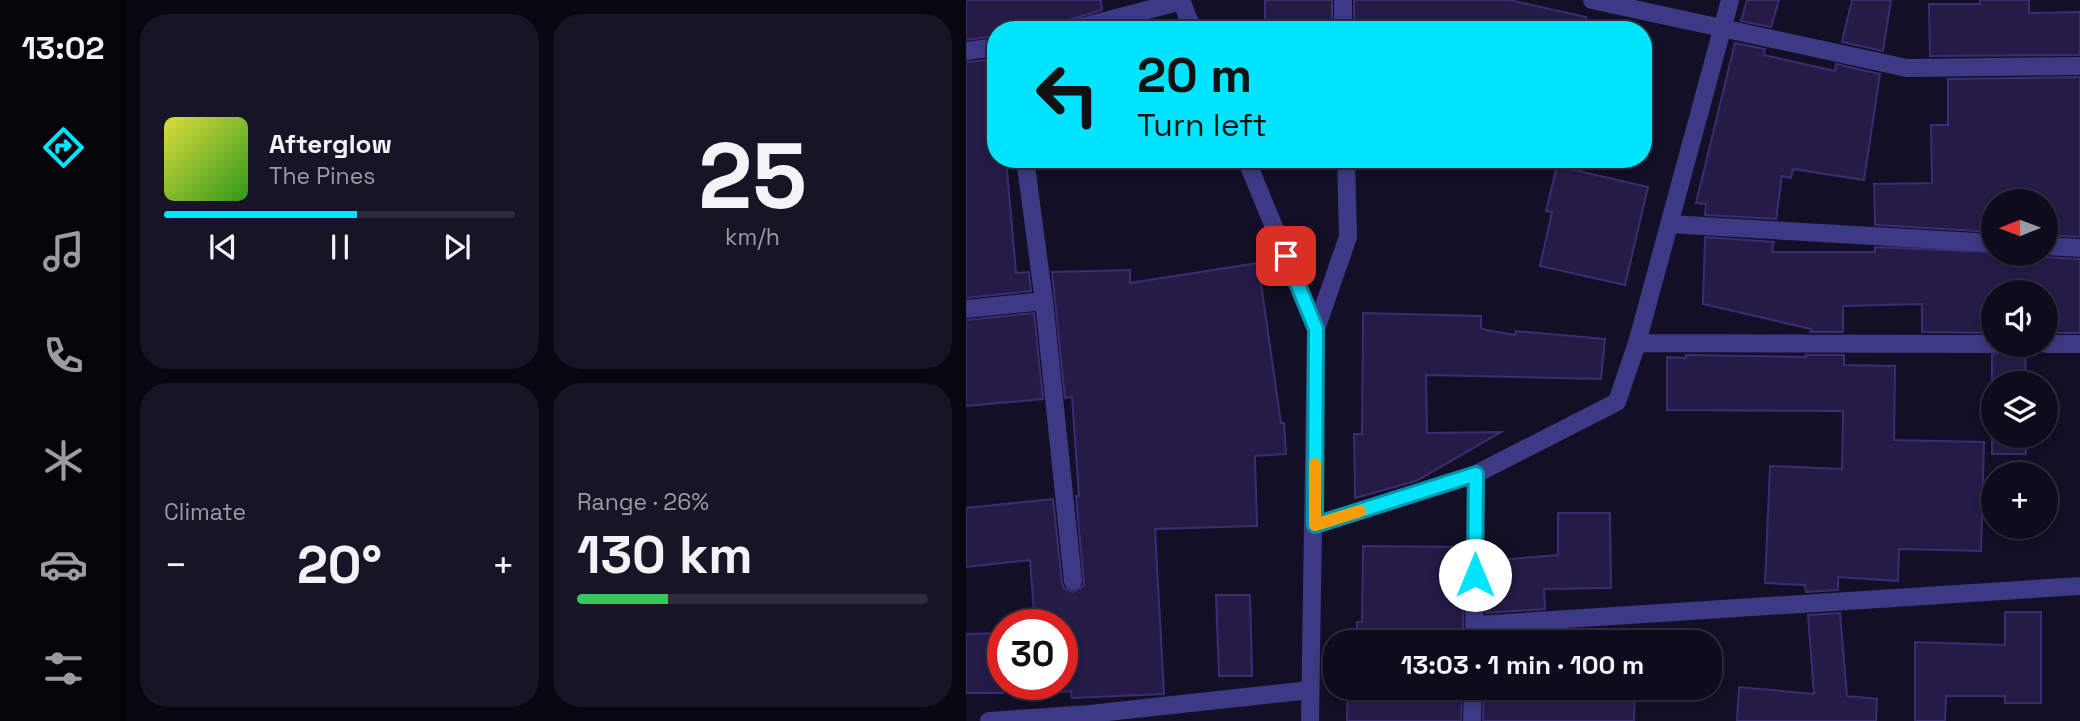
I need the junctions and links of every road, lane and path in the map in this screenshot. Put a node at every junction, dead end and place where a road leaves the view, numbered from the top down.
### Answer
1 (1343, 0) edge
2 (1592, 0) edge
3 (1730, 0) edge
4 (1181, 1) edge
5 (1104, 21) edge
6 (1189, 21) edge
7 (1343, 21) edge
8 (1723, 30) junction
9 (987, 48) edge
10 (966, 51) edge
11 (2080, 66) edge
12 (1026, 168) edge
13 (1250, 168) edge
14 (1346, 168) edge
15 (1669, 224) junction
16 (1981, 242) edge
17 (2058, 247) edge
18 (2080, 248) edge
19 (1044, 301) junction
20 (966, 309) edge
21 (1316, 329) junction
22 (1637, 343) junction
23 (1981, 344) edge
24 (2058, 344) edge
25 (2080, 344) edge
26 (1476, 474) junction
27 (1315, 525) junction
28 (1073, 582) dead end
29 (2080, 586) edge
30 (1475, 630) edge
31 (1525, 630) edge
32 (1310, 690) junction
33 (1473, 700) edge
34 (989, 721) edge
35 (1310, 721) edge
36 (1472, 721) edge

1 - 7 street
2 - 8 street
3 - 8 street
4 - 5 street
4 - 6 street
8 - 11 street
8 - 15 street
9 - 10 street
12 - 19 street
13 - 21 street
14 - 21 street
15 - 16 street
15 - 22 street
17 - 18 street
19 - 20 street
19 - 28 street
21 - 27 street
22 - 23 street
22 - 26 street
24 - 25 street
26 - 27 street
26 - 30 street
27 - 32 street
29 - 31 street
32 - 34 street
32 - 35 street
33 - 36 street

